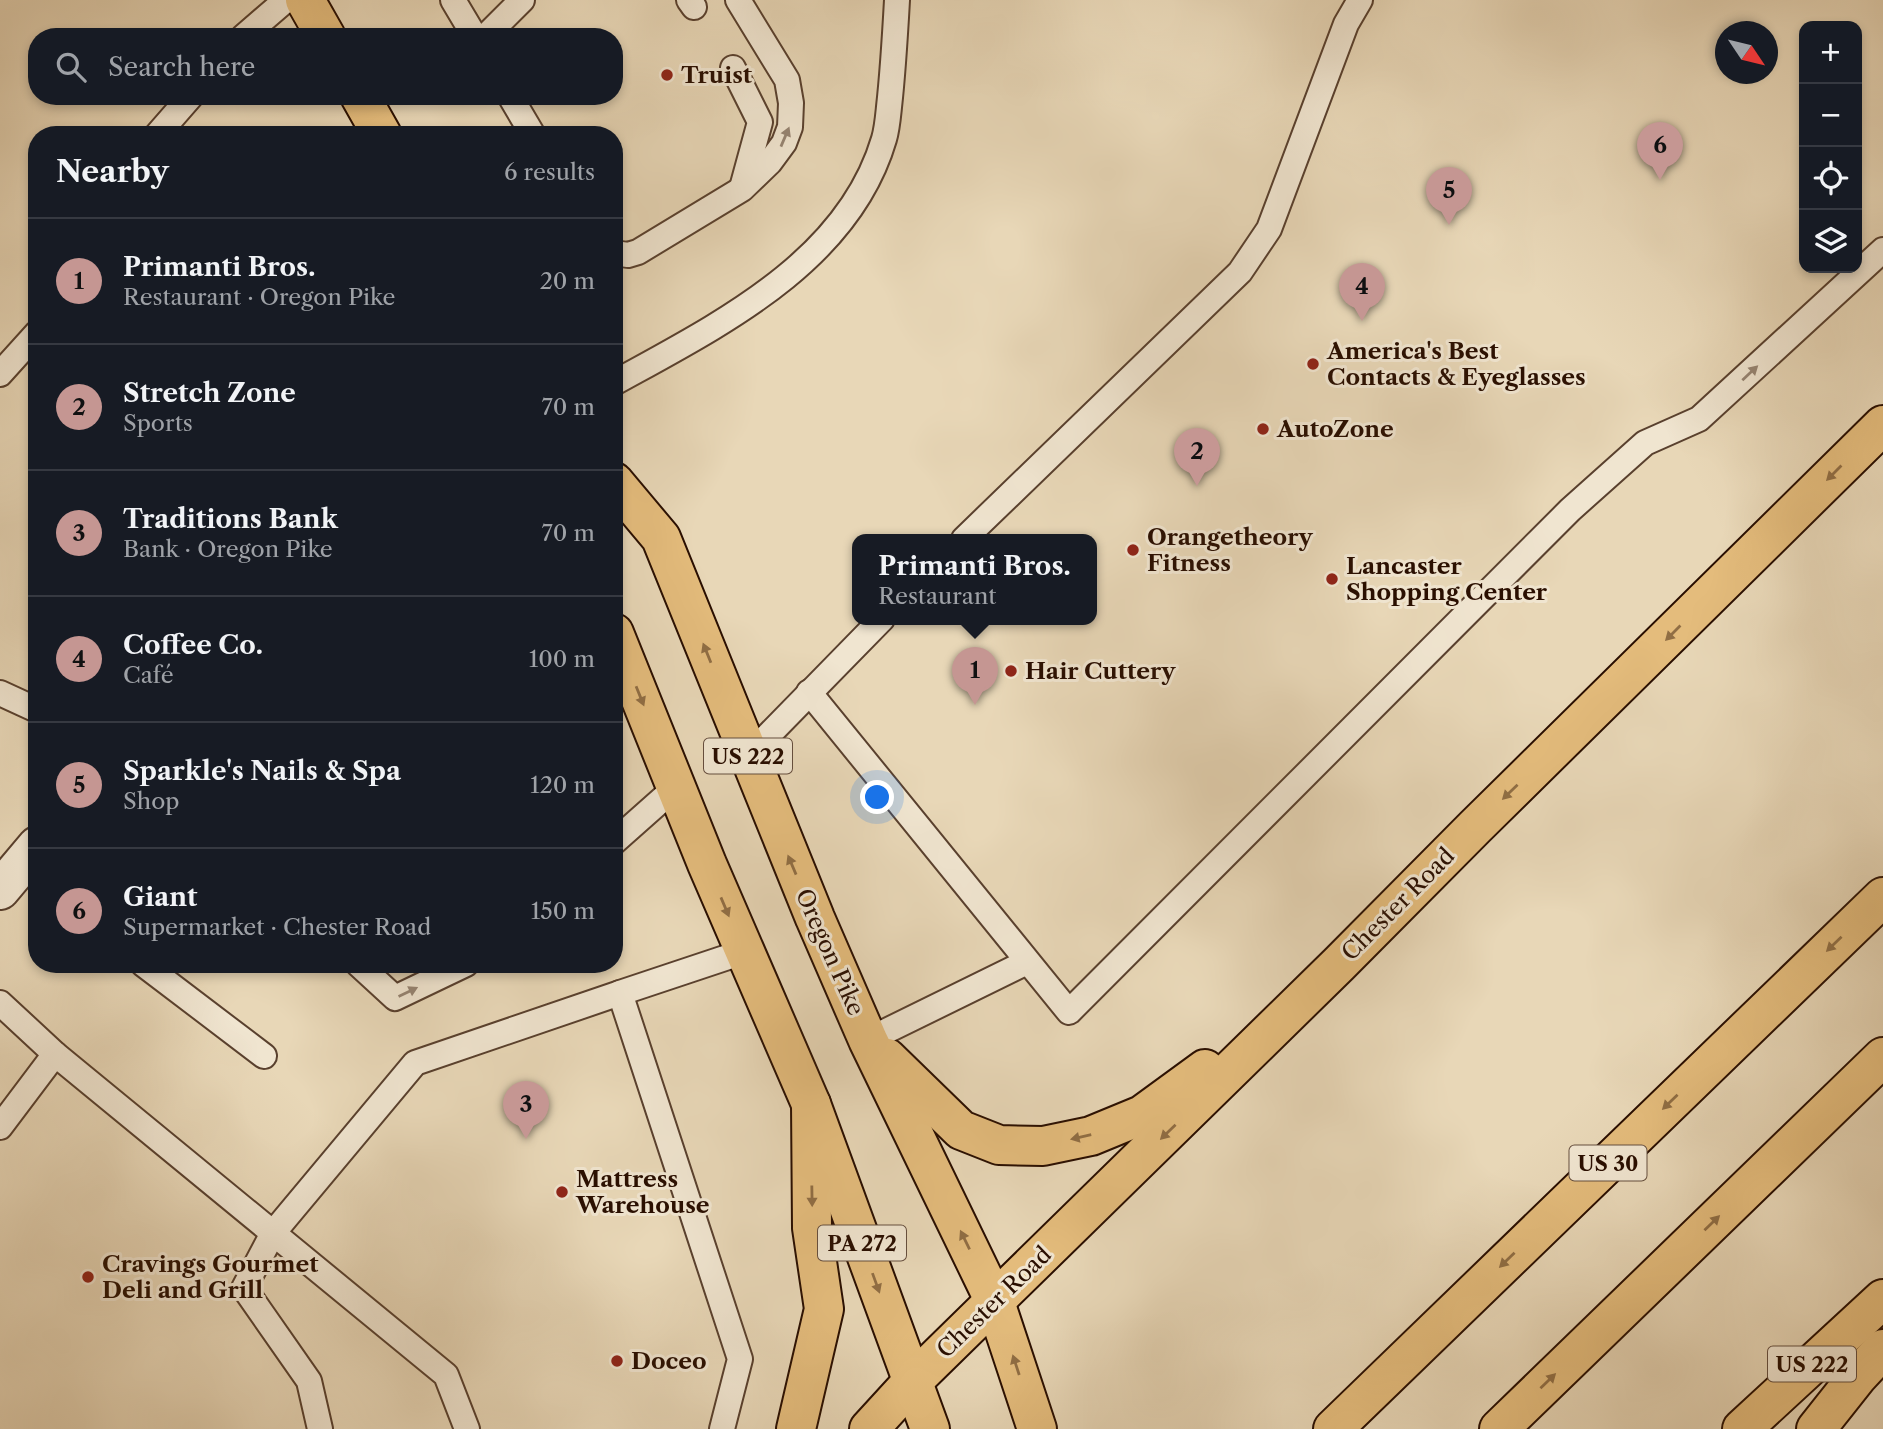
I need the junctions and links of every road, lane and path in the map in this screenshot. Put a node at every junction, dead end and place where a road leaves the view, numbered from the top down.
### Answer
1 (286, 0) edge
2 (305, 0) edge
3 (453, 0) edge
4 (522, 0) edge
5 (738, 0) edge
6 (897, 0) edge
7 (1360, 0) edge
8 (253, 28) edge
9 (322, 28) edge
10 (470, 28) edge
11 (494, 28) edge
12 (733, 68) dead end
13 (183, 105) edge
14 (365, 105) edge
15 (515, 105) edge
16 (165, 126) edge
17 (377, 126) edge
18 (528, 126) edge
19 (742, 188) junction
20 (1883, 250) edge
21 (623, 254) edge
22 (28, 343) edge
23 (0, 374) edge
24 (623, 378) edge
25 (1883, 425) edge
26 (623, 493) edge
27 (969, 534) edge
28 (876, 625) edge
29 (623, 655) edge
30 (809, 692) junction
31 (0, 693) edge
32 (28, 706) edge
33 (748, 756) junction
34 (676, 787) junction
35 (623, 834) edge
36 (28, 857) edge
37 (0, 890) edge
38 (1883, 897) edge
39 (743, 952) junction
40 (1027, 962) junction
41 (1339, 964) junction
42 (155, 973) edge
43 (368, 973) edge
44 (448, 973) edge
45 (620, 992) junction
46 (0, 1003) edge
47 (868, 1040) junction
48 (55, 1054) junction
49 (264, 1056) dead end
50 (1883, 1057) edge
51 (811, 1104) junction
52 (0, 1127) edge
53 (272, 1233) junction
54 (1883, 1299) edge
55 (995, 1302) junction
56 (1883, 1349) edge
57 (912, 1382) junction
58 (320, 1429) edge
59 (467, 1429) edge
60 (722, 1429) edge
61 (796, 1429) edge
62 (869, 1429) edge
63 (930, 1429) edge
64 (1037, 1429) edge
65 (1333, 1429) edge
66 (1499, 1429) edge
67 (1742, 1429) edge
68 (1816, 1429) edge

1 - 8 lane
2 - 9 highway
3 - 10 lane
4 - 11 lane
19 -> 5 lane
6 - 24 lane
7 - 27 lane
12 - 19 lane
13 - 16 lane
14 - 17 highway
15 - 18 lane
19 - 21 lane
40 -> 20 lane
22 - 23 lane
25 -> 41 highway, Chester Road
33 -> 26 highway, Oregon Pike / US 222
28 - 30 lane
29 -> 34 highway, US 222
30 - 33 lane
30 - 40 lane
31 - 32 lane
47 -> 33 highway, Oregon Pike / US 222
34 - 35 lane
34 -> 39 highway, US 222
36 - 37 street
38 -> 65 highway, US 30
39 - 45 lane
39 - 51 highway, US 222
40 - 47 lane
41 -> 47 highway
41 -> 55 highway, Chester Road
42 - 49 lane
43 -> 44 lane
45 - 53 lane
45 - 60 lane
46 - 48 lane
55 -> 47 highway, Oregon Pike
48 - 52 lane
48 - 53 lane
66 -> 50 highway
51 -> 57 highway, PA 272
51 -> 61 highway, US 222
53 - 58 lane
53 - 59 lane
54 - 67 highway, US 222
55 - 57 highway, Chester Road
64 -> 55 highway, Oregon Pike
56 - 68 highway
57 - 62 highway, Chester Road
57 - 63 highway, PA 272

